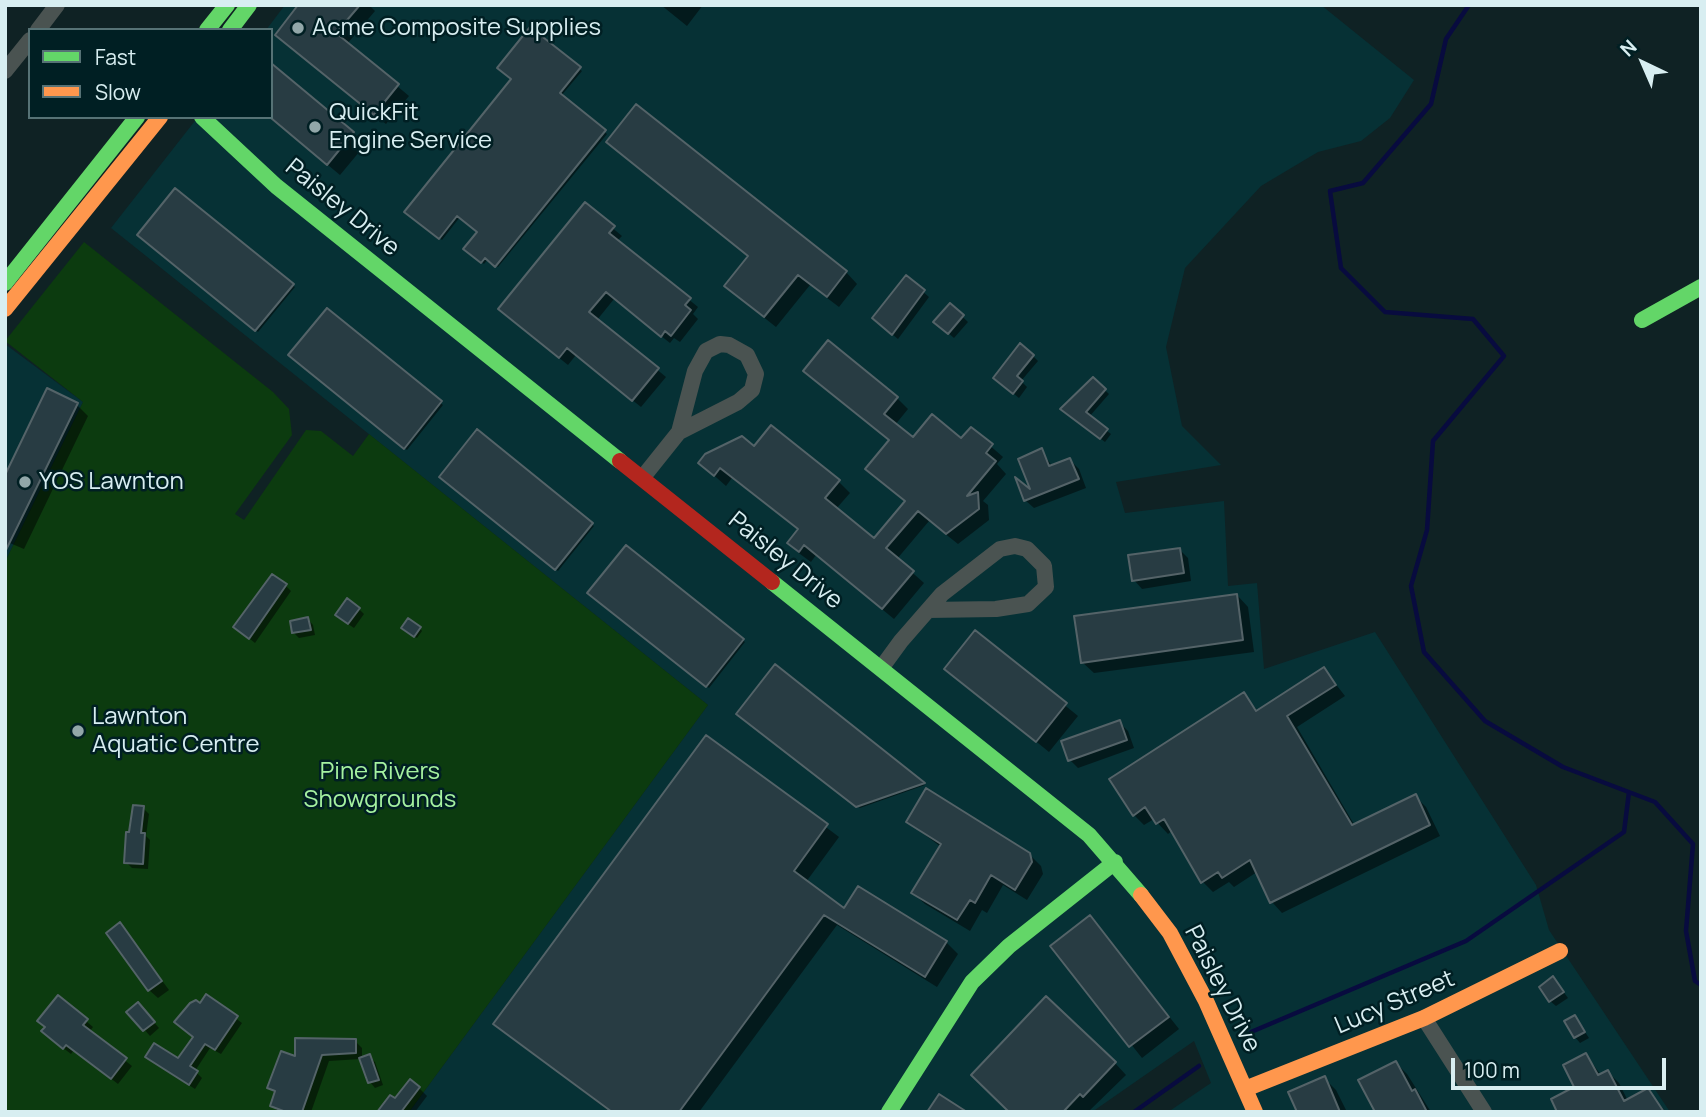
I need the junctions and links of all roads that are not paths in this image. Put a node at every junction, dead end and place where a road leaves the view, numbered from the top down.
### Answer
1 (57, 5) edge
2 (227, 5) edge
3 (249, 5) edge
4 (40, 28) edge
5 (209, 28) edge
6 (232, 28) edge
7 (28, 42) edge
8 (5, 71) edge
9 (135, 119) edge
10 (158, 119) edge
11 (204, 119) edge
12 (5, 283) edge
13 (1701, 287) edge
14 (5, 309) edge
15 (1642, 320) dead end
16 (679, 432) junction
17 (643, 477) junction
18 (928, 610) junction
19 (882, 667) junction
20 (1115, 862) junction
21 (1560, 951) dead end
22 (1424, 1018) junction
23 (1245, 1089) junction
24 (889, 1112) edge
25 (1255, 1112) edge
26 (1484, 1112) edge

1 - 4 street
2 - 5 street
3 - 6 street
7 - 8 street
9 - 12 street
10 - 14 street
11 - 17 street, Paisley Drive
13 - 15 street
16 - 16 street
16 - 17 street
17 - 19 street, Paisley Drive
18 - 18 street
18 - 19 street
19 - 20 street, Paisley Drive
20 - 23 street, Paisley Drive
20 - 24 street
21 - 22 street, Lucy Street
22 - 23 street, Lucy Street
22 - 26 street
23 - 25 street, Paisley Drive

